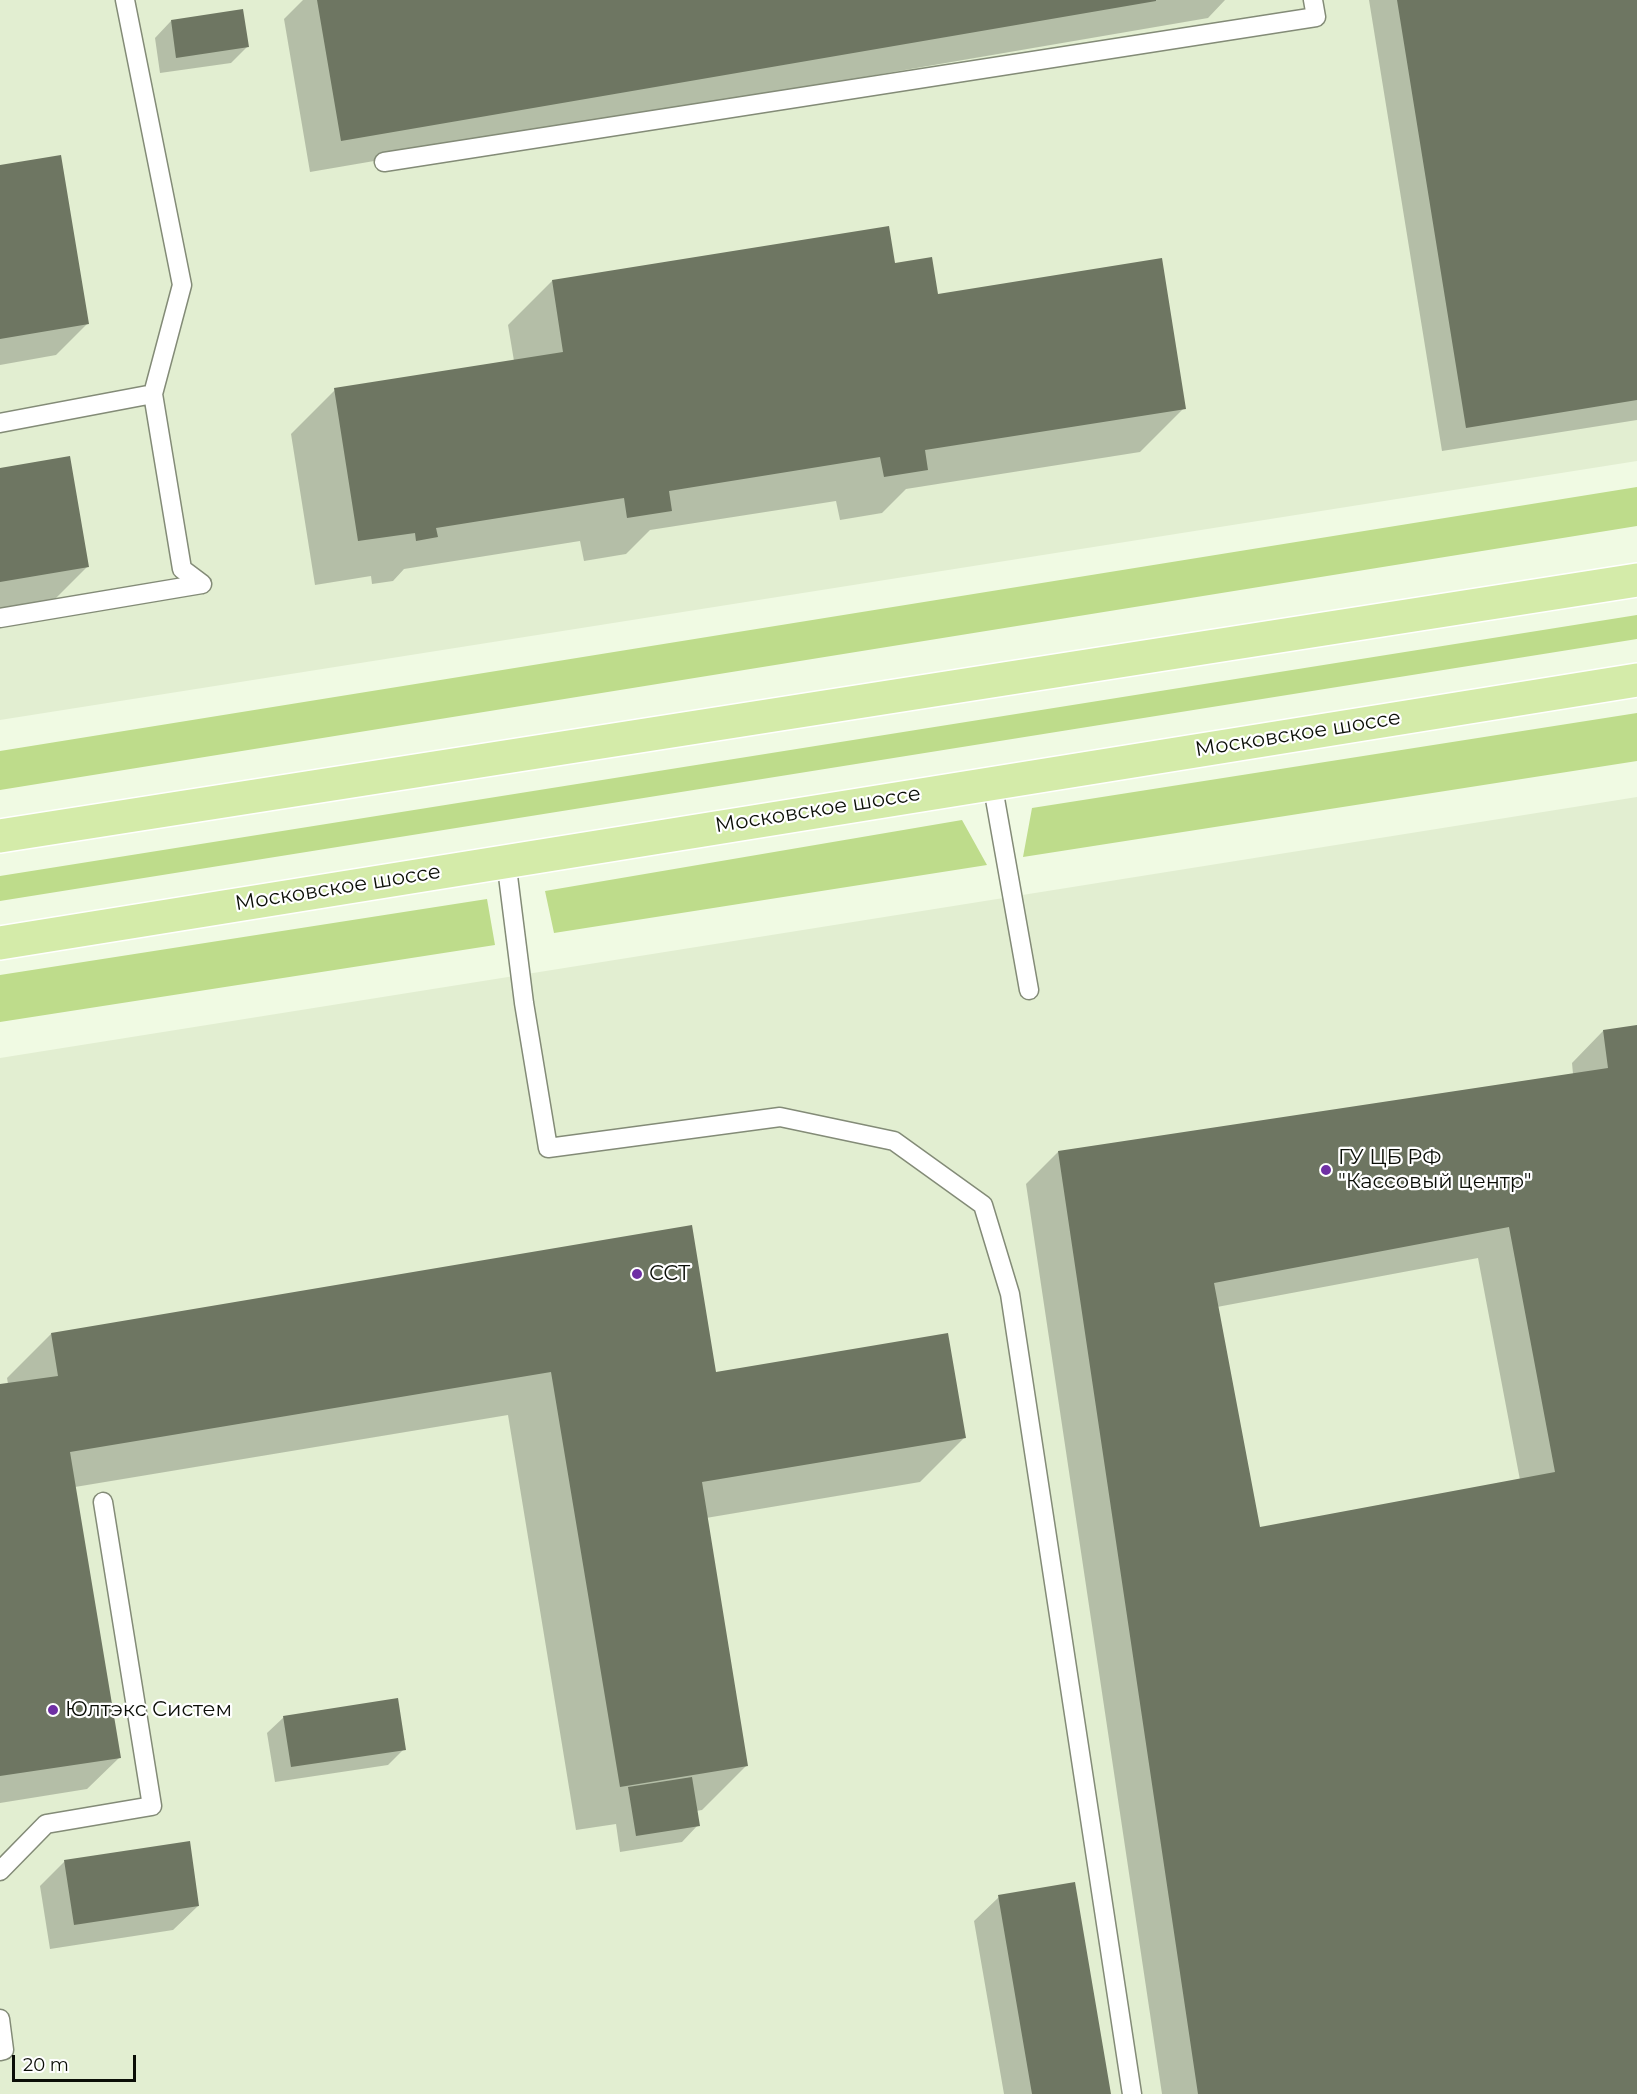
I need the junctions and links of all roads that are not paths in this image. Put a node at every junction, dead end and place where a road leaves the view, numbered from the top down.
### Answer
1 (125, 0) edge
2 (1313, 0) edge
3 (384, 162) dead end
4 (153, 394) junction
5 (0, 423) edge
6 (1637, 580) edge
7 (0, 618) edge
8 (1637, 680) edge
9 (992, 782) junction
10 (0, 836) edge
11 (506, 860) junction
12 (0, 943) edge
13 (1029, 990) dead end
14 (103, 1502) dead end
15 (0, 1871) edge
16 (0, 2019) edge
17 (0, 2050) edge
18 (1132, 2094) edge

1 - 4 lane
2 - 3 lane
4 - 5 lane
4 - 7 lane
6 - 10 main road
8 - 9 main road, Московское шоссе
9 - 11 main road, Московское шоссе
9 - 13 lane
11 - 12 main road, Московское шоссе
11 - 18 lane
14 - 15 lane
16 - 17 lane

